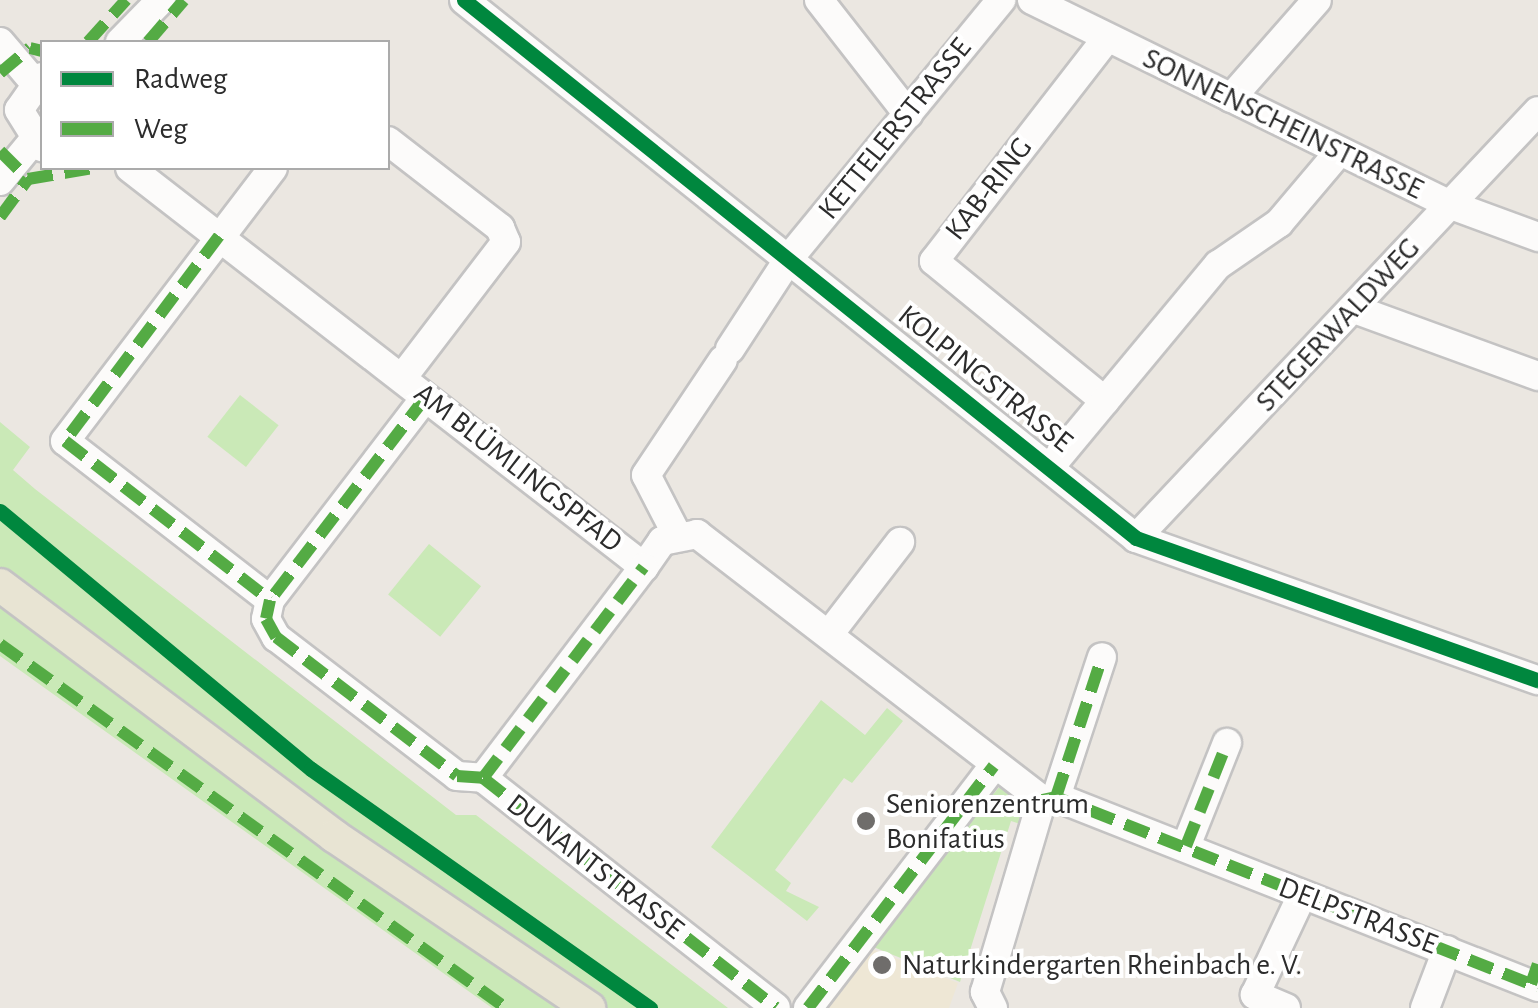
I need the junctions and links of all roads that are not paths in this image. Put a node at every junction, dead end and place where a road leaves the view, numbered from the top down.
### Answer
1 (161, 0) edge
2 (464, 0) edge
3 (819, 0) edge
4 (1000, 0) edge
5 (1032, 0) edge
6 (1316, 0) edge
7 (1107, 38) junction
8 (122, 40) edge
9 (0, 42) edge
10 (38, 80) edge
11 (1231, 98) junction
12 (1538, 111) edge
13 (908, 114) junction
14 (390, 143) edge
15 (38, 144) edge
16 (1339, 152) junction
17 (133, 170) edge
18 (270, 170) edge
19 (0, 181) edge
20 (1450, 205) junction
21 (218, 236) junction
22 (1538, 237) edge
23 (790, 257) junction
24 (1354, 308) junction
25 (1538, 376) edge
26 (402, 378) junction
27 (425, 398) junction
28 (1105, 401) junction
29 (1050, 467) junction
30 (676, 533) junction
31 (1136, 538) junction
32 (900, 542) dead end
33 (644, 567) junction
34 (0, 585) edge
35 (270, 600) junction
36 (830, 633) junction
37 (1102, 658) dead end
38 (1538, 680) edge
39 (1227, 743) dead end
40 (994, 766) junction
41 (482, 778) junction
42 (1049, 798) junction
43 (1186, 846) junction
44 (1302, 895) junction
45 (1447, 950) junction
46 (1536, 978) edge
47 (589, 1008) edge
48 (776, 1008) edge
49 (808, 1008) edge
50 (993, 1008) edge
51 (1286, 1008) edge
52 (1425, 1008) edge

1 - 8 street
2 - 23 street, KOLPINGSTRASSE
3 - 13 street
4 - 13 street, KETTELERSTRASSE
5 - 7 street, SONNENSCHEINSTRASSE
6 - 11 street
7 - 11 street, SONNENSCHEINSTRASSE
7 - 28 street, KAB-RING
9 - 10 street
10 - 15 street
11 - 16 street, SONNENSCHEINSTRASSE
12 - 20 street, STEGERWALDWEG
13 - 23 street, KETTELERSTRASSE
14 - 26 street, AM BLÜMLINGSPFAD
15 - 19 street
16 - 20 street, SONNENSCHEINSTRASSE
16 - 28 street
17 - 21 street, AM BLÜMLINGSPFAD
18 - 21 street
20 - 22 street, SONNENSCHEINSTRASSE
20 - 24 street, STEGERWALDWEG
21 - 26 street, AM BLÜMLINGSPFAD
21 - 35 street
23 - 29 street, KOLPINGSTRASSE
23 - 30 street, AM BLÜMLINGSPFAD
24 - 25 street
24 - 31 street, STEGERWALDWEG
26 - 27 street, AM BLÜMLINGSPFAD
27 - 33 street, AM BLÜMLINGSPFAD
27 - 35 street
28 - 29 street
29 - 31 street, KOLPINGSTRASSE
30 - 33 street, AM BLÜMLINGSPFAD
30 - 36 street
31 - 38 street, KOLPINGSTRASSE
32 - 36 street
33 - 41 street, DUNANTSTRASSE
34 - 47 main road
35 - 41 street
36 - 40 street
37 - 42 street
39 - 43 street
40 - 42 street
40 - 49 street
41 - 48 street, DUNANTSTRASSE
42 - 43 street, DELPSTRASSE
42 - 50 street
43 - 44 street, DELPSTRASSE
44 - 45 street, DELPSTRASSE
44 - 51 street
45 - 46 street, DELPSTRASSE
45 - 52 street

